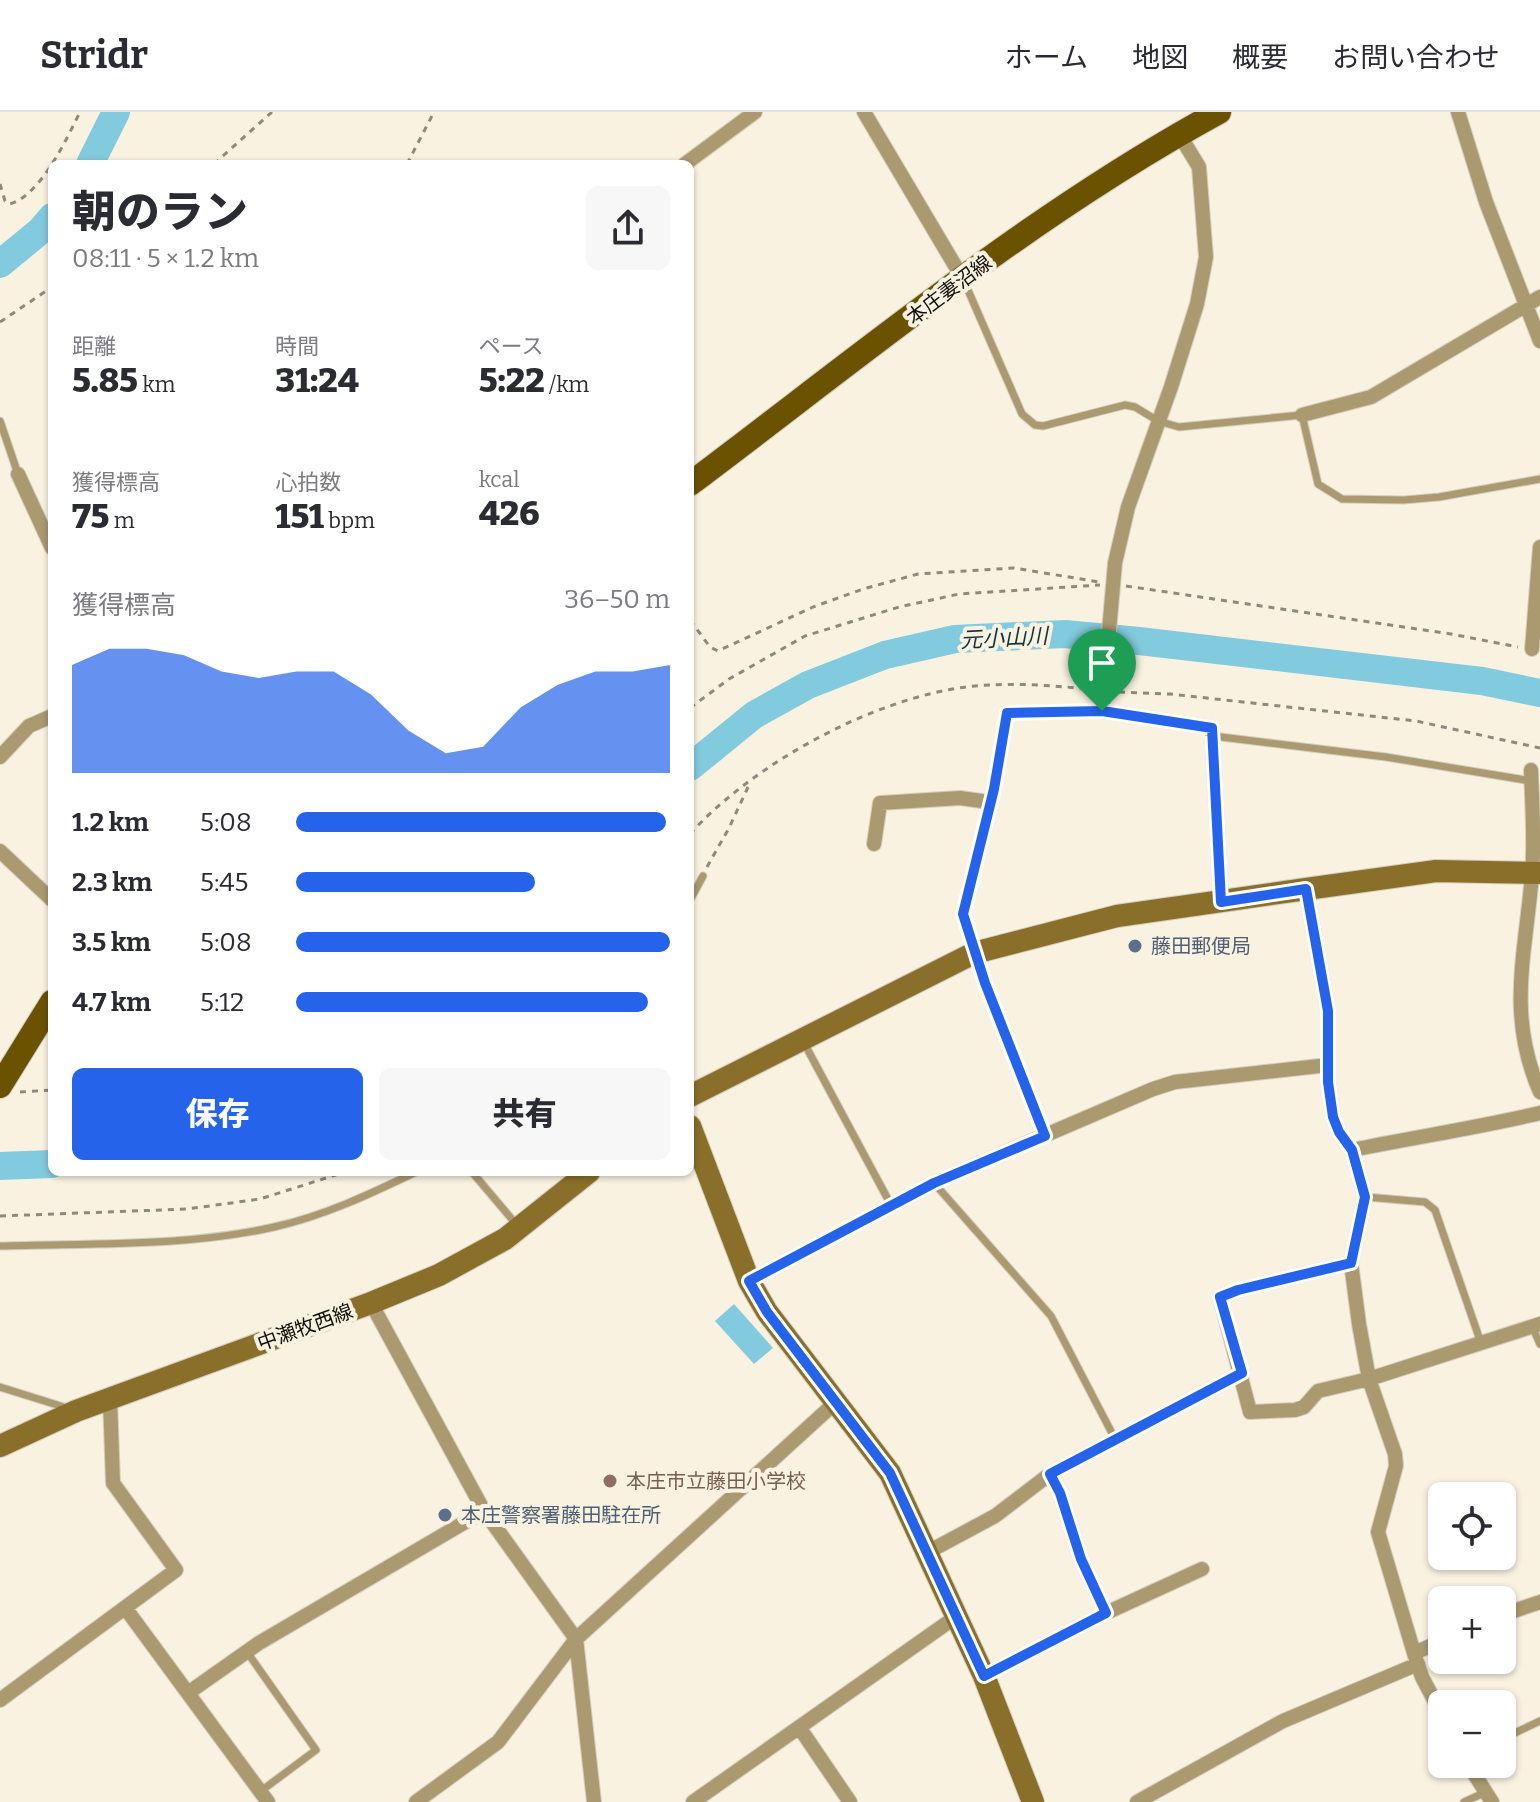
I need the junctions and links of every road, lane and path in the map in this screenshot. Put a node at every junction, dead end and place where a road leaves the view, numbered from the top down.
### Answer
1 (80, 112) edge
2 (272, 112) edge
3 (434, 112) edge
4 (755, 112) edge
5 (864, 112) edge
6 (1219, 112) edge
7 (1458, 112) edge
8 (1179, 134) junction
9 (54, 160) edge
10 (218, 160) edge
11 (409, 160) edge
12 (690, 160) edge
13 (48, 168) edge
14 (0, 184) edge
15 (963, 279) junction
16 (48, 290) edge
17 (1533, 300) edge
18 (0, 322) edge
19 (1540, 341) edge
20 (1302, 415) junction
21 (0, 421) edge
22 (1158, 421) junction
23 (18, 474) joint
24 (1540, 479) edge
25 (694, 481) edge
26 (48, 539) edge
27 (1540, 547) edge
28 (1111, 589) junction
29 (694, 625) edge
30 (1532, 649) joint
31 (1107, 689) junction
32 (694, 705) edge
33 (1102, 711) junction
34 (48, 718) edge
35 (1213, 736) junction
36 (1540, 748) edge
37 (0, 757) edge
38 (1531, 775) joint
39 (750, 781) junction
40 (989, 802) junction
41 (694, 830) edge
42 (874, 844) dead end
43 (0, 851) edge
44 (1536, 872) edge
45 (703, 876) joint
46 (1306, 889) junction
47 (694, 893) edge
48 (48, 896) edge
49 (1221, 902) junction
50 (974, 953) junction
51 (48, 1010) edge
52 (802, 1039) junction
53 (1328, 1065) junction
54 (8, 1089) edge
55 (48, 1090) edge
56 (1540, 1092) edge
57 (694, 1094) edge
58 (1540, 1113) edge
59 (1045, 1136) junction
60 (694, 1137) edge
61 (1352, 1150) junction
62 (332, 1176) edge
63 (407, 1176) edge
64 (475, 1176) edge
65 (584, 1176) edge
66 (934, 1183) junction
67 (1365, 1197) junction
68 (891, 1205) junction
69 (0, 1216) edge
70 (520, 1229) junction
71 (0, 1246) edge
72 (1351, 1263) junction
73 (749, 1281) junction
74 (371, 1303) junction
75 (1536, 1325) edge
76 (1481, 1343) junction
77 (1540, 1344) edge
78 (1242, 1373) junction
79 (1369, 1379) junction
80 (0, 1387) edge
81 (110, 1399) junction
82 (836, 1402) junction
83 (76, 1411) junction
84 (1115, 1439) junction
85 (0, 1446) edge
86 (1050, 1474) junction
87 (484, 1511) junction
88 (928, 1552) junction
89 (1202, 1569) dead end
90 (1540, 1602) edge
91 (126, 1609) junction
92 (1516, 1609) edge
93 (1106, 1613) junction
94 (957, 1616) junction
95 (576, 1639) junction
96 (246, 1651) junction
97 (1428, 1651) edge
98 (1416, 1659) junction
99 (984, 1676) junction
100 (1430, 1690) edge
101 (188, 1693) junction
102 (0, 1700) edge
103 (1540, 1721) edge
104 (799, 1727) junction
105 (1516, 1732) edge
106 (1477, 1778) edge
107 (265, 1797) edge
108 (1489, 1797) edge
109 (416, 1802) edge
110 (594, 1802) edge
111 (693, 1802) edge
112 (850, 1802) edge
113 (1033, 1802) edge
114 (1137, 1802) edge
115 (1464, 1802) edge

1 - 9 path
2 - 10 path
3 - 11 path
4 - 12 street
5 - 15 street
6 - 8 main road, 本庄妻沼線
7 - 17 street
8 - 15 main road, 本庄妻沼線
8 - 22 street
13 - 14 path
15 - 22 lane
15 - 25 main road, 本庄妻沼線
16 - 18 path
17 - 19 street
17 - 20 street
20 - 22 lane
20 - 24 lane
21 - 23 lane
22 - 28 street
23 - 26 street
27 - 30 street
28 - 29 path
28 - 30 path
28 - 31 street
28 - 32 path
31 - 33 street
31 - 36 path
31 - 39 path
33 - 35 street
33 - 40 lane
34 - 37 street
35 - 38 lane
35 - 49 street
38 - 44 street
39 - 41 path
39 - 45 path
40 - 42 street
40 - 50 lane
43 - 48 street
44 - 46 main road
44 - 56 street
45 - 47 lane
46 - 49 main road
46 - 53 street
49 - 50 main road
50 - 52 main road
50 - 59 lane
51 - 54 main road
52 - 57 main road
52 - 68 lane
53 - 59 street
53 - 61 street
54 - 55 path
58 - 61 street
59 - 66 street
60 - 73 main road
61 - 67 street
62 - 69 path
63 - 71 lane
64 - 70 lane
65 - 70 main road, 中瀬牧西線
66 - 68 street
66 - 84 lane
67 - 72 street
67 - 76 lane
68 - 73 street
70 - 74 main road, 中瀬牧西線
72 - 78 street
72 - 79 street
73 - 82 main road
74 - 81 main road, 中瀬牧西線
74 - 87 street
75 - 76 street
75 - 77 lane
76 - 79 street
78 - 79 street
78 - 84 street
79 - 98 street
80 - 83 lane
81 - 83 main road, 中瀬牧西線
81 - 91 street
82 - 88 main road
82 - 95 street
83 - 85 main road, 中瀬牧西線
84 - 86 street
86 - 88 street
86 - 93 street
87 - 95 street
87 - 96 street
88 - 94 main road
89 - 93 street
90 - 92 street
91 - 101 street
91 - 102 street
93 - 99 street
94 - 99 main road
94 - 104 street
95 - 109 street
95 - 110 street
96 - 101 street
96 - 107 lane
97 - 98 street
98 - 100 street
98 - 114 street
99 - 113 main road
101 - 107 street
103 - 105 lane
104 - 111 street
104 - 112 street
106 - 108 street
108 - 115 lane

